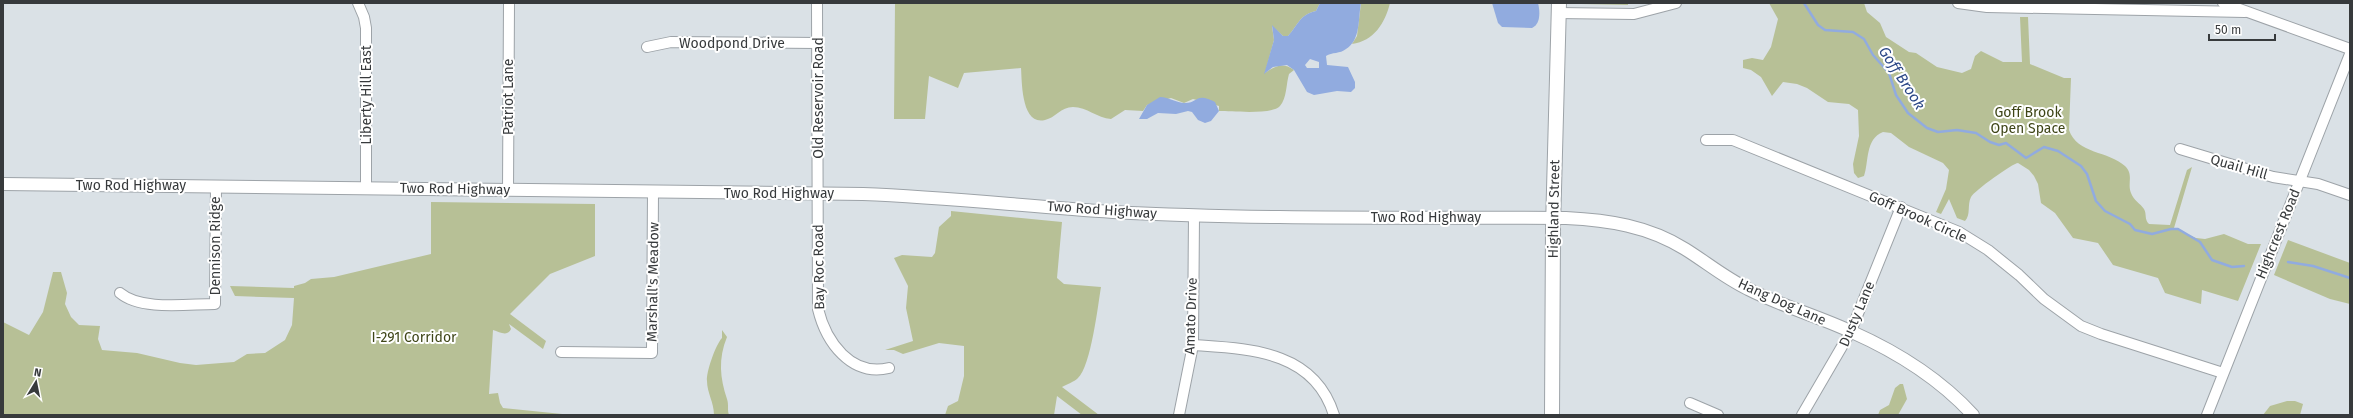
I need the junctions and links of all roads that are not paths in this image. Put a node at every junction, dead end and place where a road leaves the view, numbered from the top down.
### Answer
1 (358, 3) edge
2 (509, 3) edge
3 (817, 3) edge
4 (1676, 3) edge
5 (1958, 3) edge
6 (2223, 3) edge
7 (1559, 8) edge
8 (2245, 12) junction
9 (817, 43) junction
10 (647, 47) dead end
11 (2350, 49) edge
12 (2350, 54) edge
13 (1706, 140) dead end
14 (2180, 149) dead end
15 (2300, 181) junction
16 (3, 184) edge
17 (216, 186) junction
18 (366, 188) junction
19 (508, 190) junction
20 (653, 192) junction
21 (818, 193) junction
22 (2350, 195) edge
23 (1901, 207) junction
24 (1194, 215) junction
25 (1553, 218) junction
26 (120, 293) dead end
27 (1851, 332) junction
28 (1193, 345) junction
29 (561, 352) dead end
30 (889, 368) dead end
31 (2223, 373) junction
32 (1690, 403) dead end
33 (1179, 415) edge
34 (1334, 415) edge
35 (1552, 415) edge
36 (1718, 415) edge
37 (1802, 415) edge
38 (1972, 415) edge
39 (2207, 415) edge

1 - 18 street, Liberty Hill East
2 - 19 street, Patriot Lane
3 - 9 street, Old Reservoir Road
4 - 7 street
5 - 8 street
6 - 8 street
7 - 25 main road, Highland Street
8 - 11 street
9 - 10 street, Woodpond Drive
9 - 21 street, Old Reservoir Road
12 - 15 street, Highcrest Road
13 - 23 street, Goff Brook Circle
14 - 15 street, Quail Hill
15 - 22 street, Quail Hill
15 - 31 street, Highcrest Road
16 - 17 street, Two Rod Highway
17 - 18 street, Two Rod Highway
17 - 26 street, Dennison Ridge
18 - 19 street, Two Rod Highway
19 - 20 street, Two Rod Highway
20 - 21 street, Two Rod Highway
20 - 29 street, Marshall's Meadow
21 - 24 street, Two Rod Highway
21 - 30 street, Bay Roc Road
23 - 27 street, Dusty Lane
23 - 31 street, Goff Brook Circle
24 - 25 street, Two Rod Highway
24 - 28 street, Amato Drive
25 - 27 street, Hang Dog Lane
25 - 35 main road, Highland Street
27 - 37 street, Dusty Lane
27 - 38 street, Hang Dog Lane
28 - 33 street, Amato Drive
28 - 34 street
31 - 39 street, Highcrest Road
32 - 36 street

